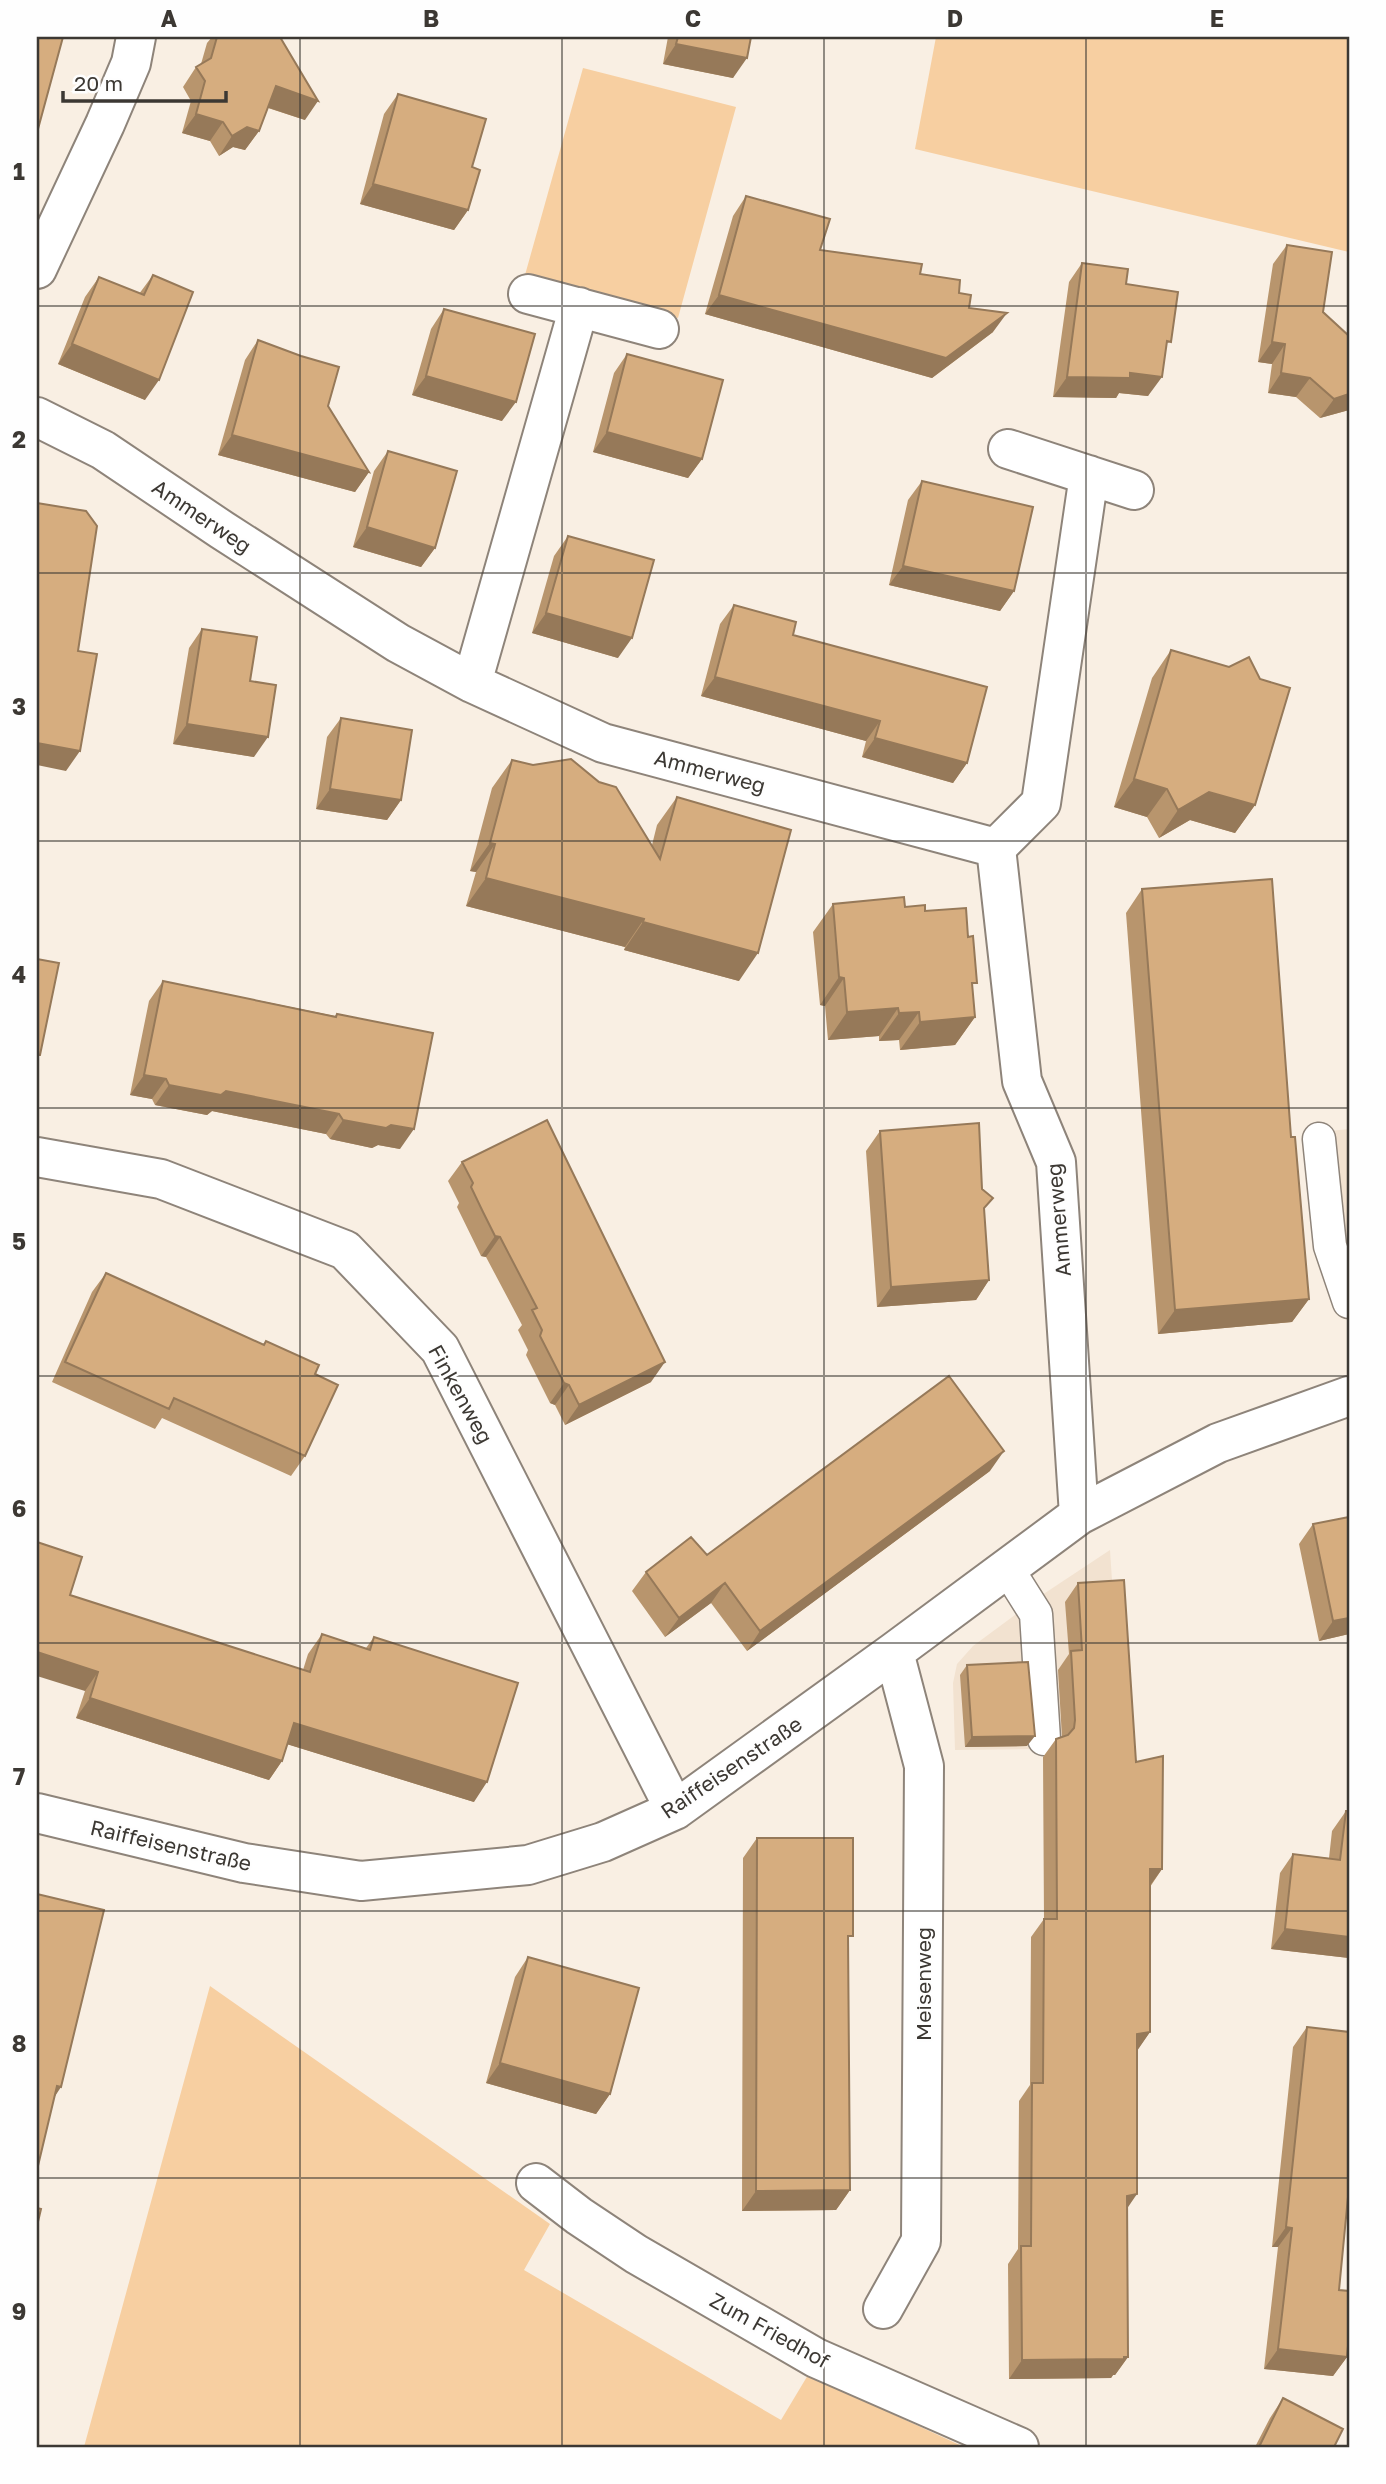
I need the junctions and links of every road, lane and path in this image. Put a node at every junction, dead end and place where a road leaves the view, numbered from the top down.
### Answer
1 (136, 37) edge
2 (37, 269) edge
3 (528, 294) dead end
4 (579, 307) junction
5 (659, 329) dead end
6 (37, 417) edge
7 (1008, 449) dead end
8 (1089, 475) junction
9 (1134, 490) dead end
10 (472, 683) junction
11 (996, 848) junction
12 (1319, 1139) dead end
13 (37, 1157) edge
14 (1349, 1302) edge
15 (1349, 1396) edge
16 (1079, 1515) junction
17 (1007, 1568) junction
18 (894, 1652) junction
19 (1044, 1739) dead end
20 (675, 1810) junction
21 (37, 1813) edge
22 (536, 2183) dead end
23 (883, 2309) dead end
24 (1019, 2447) edge

1 - 2 street
3 - 4 street
4 - 5 street
4 - 10 street
6 - 10 street, Ammerweg
7 - 8 street
8 - 9 street
8 - 11 street
10 - 11 street, Ammerweg
11 - 16 street, Ammerweg
12 - 14 lane
13 - 20 street, Finkenweg
15 - 16 street, Raiffeisenstraße
16 - 17 street, Raiffeisenstraße
17 - 18 street, Raiffeisenstraße
17 - 19 lane
18 - 20 street, Raiffeisenstraße
18 - 23 street, Meisenweg
20 - 21 street, Raiffeisenstraße
22 - 24 street, Zum Friedhof

